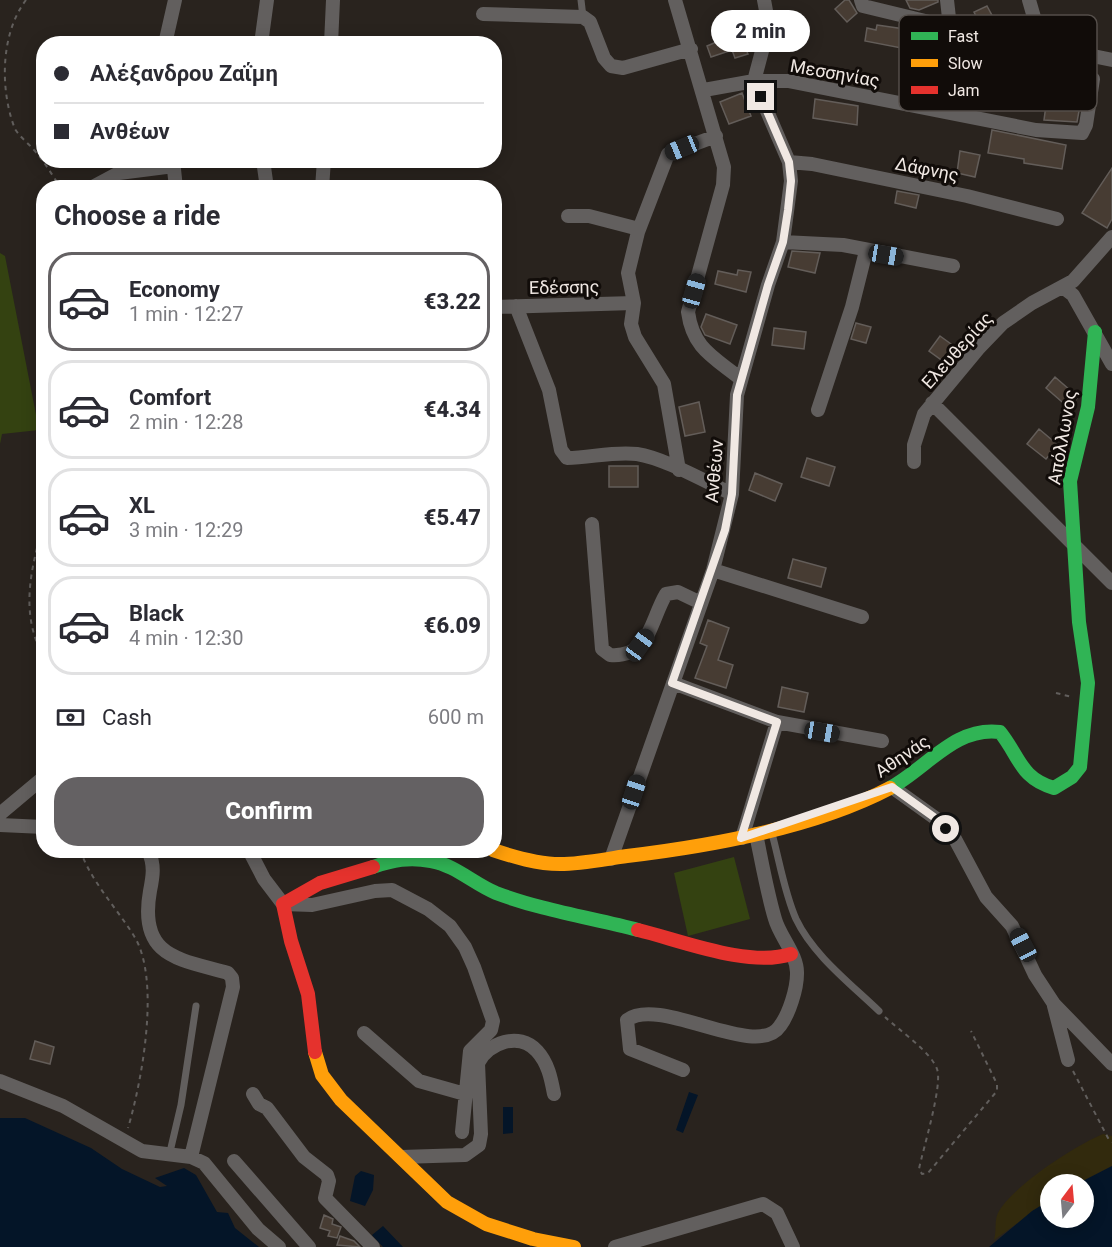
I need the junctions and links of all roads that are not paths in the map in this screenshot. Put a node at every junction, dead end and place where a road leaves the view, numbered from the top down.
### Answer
1 (175, 0) edge
2 (267, 0) edge
3 (333, 0) edge
4 (581, 0) edge
5 (675, 0) edge
6 (764, 0) edge
7 (861, 0) edge
8 (947, 0) edge
9 (1029, 0) edge
10 (483, 14) dead end
11 (900, 15) edge
12 (949, 15) edge
13 (1033, 15) edge
14 (584, 17) junction
15 (167, 36) edge
16 (262, 36) edge
17 (331, 36) edge
18 (691, 49) junction
19 (1097, 57) edge
20 (1112, 60) edge
21 (754, 81) junction
22 (704, 90) junction
23 (899, 103) edge
24 (940, 111) edge
25 (1088, 111) edge
26 (716, 136) junction
27 (789, 162) junction
28 (142, 168) edge
29 (104, 180) edge
30 (568, 216) dead end
31 (1057, 219) dead end
32 (639, 229) junction
33 (1112, 237) edge
34 (783, 242) junction
35 (866, 251) junction
36 (953, 266) dead end
37 (1064, 288) junction
38 (634, 303) junction
39 (516, 306) junction
40 (502, 307) edge
41 (1095, 333) junction
42 (1112, 364) edge
43 (741, 379) junction
44 (932, 403) junction
45 (818, 410) dead end
46 (914, 462) dead end
47 (679, 470) junction
48 (732, 494) junction
49 (592, 524) dead end
50 (1075, 547) junction
51 (713, 570) junction
52 (1112, 583) edge
53 (701, 603) junction
54 (862, 617) dead end
55 (672, 683) junction
56 (777, 722) junction
57 (882, 741) dead end
58 (36, 784) edge
59 (892, 787) junction
60 (0, 814) edge
61 (0, 825) edge
62 (36, 827) edge
63 (771, 830) junction
64 (756, 834) junction
65 (741, 838) junction
66 (502, 852) edge
67 (151, 858) edge
68 (253, 858) edge
69 (611, 859) junction
70 (283, 904) junction
71 (791, 954) junction
72 (1054, 1004) junction
73 (196, 1006) dead end
74 (879, 1011) road end
75 (364, 1033) dead end
76 (1068, 1060) road end
77 (1112, 1064) edge
78 (683, 1070) dead end
79 (0, 1081) edge
80 (253, 1094) dead end
81 (465, 1094) junction
82 (554, 1094) dead end
83 (462, 1132) dead end
84 (169, 1156) junction
85 (191, 1157) junction
86 (401, 1157) junction
87 (234, 1161) dead end
88 (279, 1247) edge
89 (309, 1247) edge
90 (373, 1247) edge
91 (574, 1247) edge
92 (615, 1247) edge
93 (793, 1247) edge

1 - 15 street
2 - 16 street
3 - 17 street
4 - 14 lane
5 - 18 street
6 - 21 street
7 - 11 street
8 - 12 street
9 - 13 street
10 - 14 street
14 - 18 street
18 - 22 street
19 - 20 street
21 - 22 street, Μεσσηνίας
21 - 23 street, Μεσσηνίας
21 - 27 street, Ανθέων
22 - 26 street
24 - 25 street, Μεσσηνίας
26 - 32 street
26 - 43 street
27 - 31 street, Δάφνης
27 - 34 street, Ανθέων
28 - 29 street
30 - 32 street
32 - 38 street
33 - 37 street, Ελευθερίας
34 - 35 street
34 - 43 street, Ανθέων
35 - 36 street
35 - 45 street
37 - 41 street
37 - 44 street, Ελευθερίας
38 - 39 street, Εδέσσης
38 - 47 street
39 - 40 street, Εδέσσης
39 - 47 street
41 - 42 street
41 - 50 street, Απόλλωνος
43 - 48 street, Ανθέων
44 - 46 street, Ελευθερίας
44 - 50 street
47 - 48 street
48 - 51 street, Ανθέων
49 - 53 street
50 - 52 street
50 - 59 street, Αθηνάς
51 - 53 street, Ανθέων
51 - 54 street
53 - 55 street, Ανθέων
55 - 56 street
55 - 69 street, Ανθέων
56 - 57 street
56 - 65 street
58 - 60 street
59 - 63 street, Αθηνάς
59 - 72 street
61 - 62 street
63 - 64 street, Αθηνάς
63 - 74 lane
64 - 65 street, Αθηνάς
64 - 71 street
65 - 69 street, Αθηνάς
66 - 69 street, Αθηνάς
67 - 85 street
68 - 70 street
70 - 71 street
70 - 81 street
70 - 86 street
71 - 78 street
72 - 76 street
72 - 77 street
73 - 84 lane
75 - 81 street
79 - 84 street
80 - 90 street
81 - 83 street
82 - 86 street
84 - 85 street
85 - 88 street
86 - 91 street
87 - 89 street
92 - 93 street

